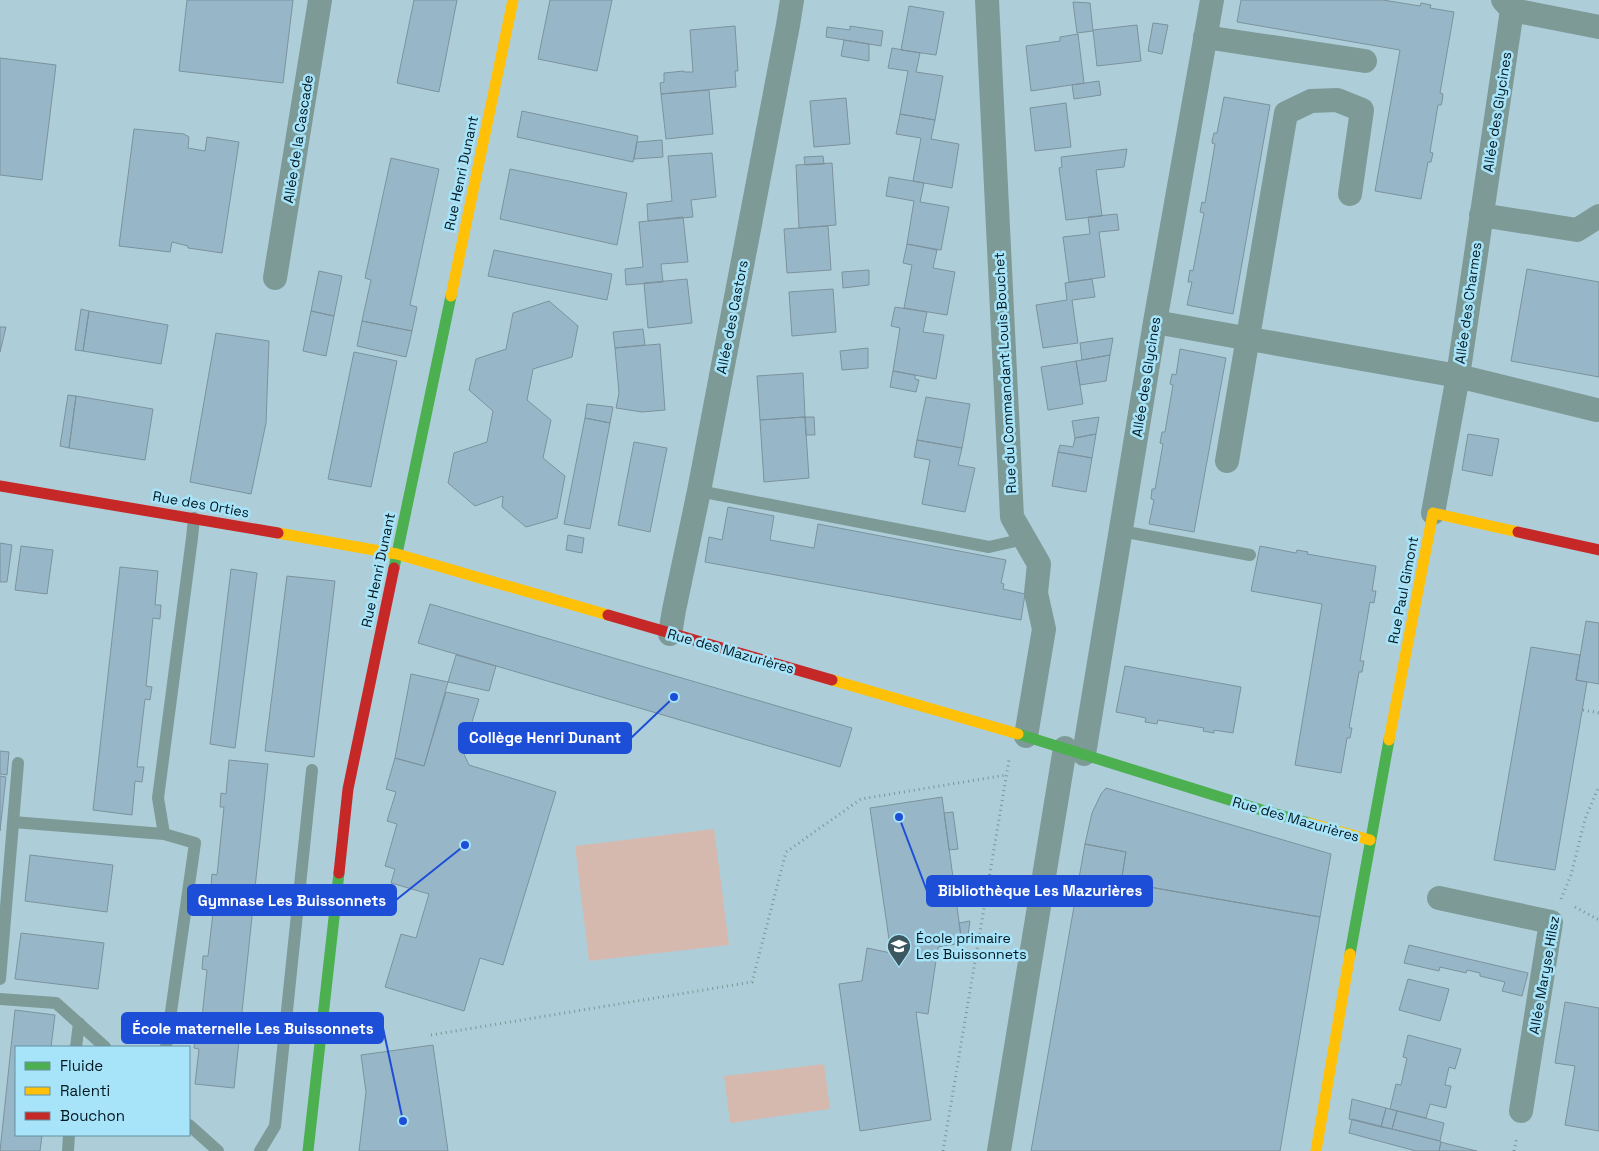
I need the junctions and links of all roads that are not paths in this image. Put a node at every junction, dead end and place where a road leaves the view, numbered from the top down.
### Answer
1 (320, 0) edge
2 (513, 0) edge
3 (792, 0) edge
4 (987, 0) edge
5 (1212, 0) edge
6 (1507, 5) edge
7 (1599, 27) edge
8 (1205, 37) junction
9 (1365, 61) dead end
10 (1350, 194) dead end
11 (1481, 214) junction
12 (1599, 216) edge
13 (276, 278) dead end
14 (1155, 322) junction
15 (1247, 340) junction
16 (1458, 376) junction
17 (1597, 410) dead end
18 (1227, 461) dead end
19 (0, 486) edge
20 (698, 491) junction
21 (1433, 513) junction
22 (194, 518) junction
23 (1121, 531) junction
24 (1024, 539) junction
25 (1599, 550) edge
26 (397, 554) junction
27 (1250, 555) dead end
28 (670, 634) junction
29 (1020, 734) junction
30 (1074, 751) junction
31 (18, 762) dead end
32 (312, 770) dead end
33 (13, 822) junction
34 (164, 834) junction
35 (1370, 840) junction
36 (1439, 898) dead end
37 (0, 979) edge
38 (0, 999) edge
39 (78, 1023) junction
40 (76, 1046) edge
41 (104, 1046) edge
42 (166, 1046) edge
43 (1521, 1111) dead end
44 (190, 1125) edge
45 (69, 1136) edge
46 (68, 1151) edge
47 (218, 1151) edge
48 (260, 1151) edge
49 (308, 1151) edge
50 (999, 1151) edge
51 (1316, 1151) edge

1 - 13 street, Allée de la Cascade
2 - 26 street, Rue Henri Dunant
3 - 20 street, Allée des Castors
4 - 24 street, Rue du Commandant Louis Bouchet
5 - 8 street, Allée des Glycines
6 - 7 street, Allée des Glycines
6 - 11 street, Allée des Glycines
8 - 9 street
8 - 14 street, Allée des Glycines
10 - 15 street
11 - 12 street
11 - 16 street, Allée des Charmes
14 - 15 street
14 - 23 street, Allée des Glycines
15 - 16 street
15 - 18 street
16 - 17 street
16 - 21 street, Allée des Charmes
19 - 22 street, Rue des Orties
20 - 24 lane
20 - 28 street, Allée des Castors
21 - 25 street
21 - 35 street, Rue Paul Gimont
22 - 26 street, Rue des Orties
22 - 34 lane
23 - 27 lane
23 - 30 street, Allée des Glycines
24 - 29 street, Rue du Commandant Louis Bouchet
26 - 28 street, Rue des Mazurières
26 - 49 street, Rue Henri Dunant
28 - 29 street, Rue des Mazurières
29 - 30 street, Rue des Mazurières
30 - 35 street, Rue des Mazurières
30 - 50 street
31 - 33 lane
32 - 48 lane
33 - 34 lane
33 - 37 lane
34 - 42 lane
35 - 51 street, Rue des Mazurières
36 - 43 street, Allée Maryse Hilsz
38 - 39 lane
39 - 40 lane
39 - 41 lane
44 - 47 lane
45 - 46 lane

